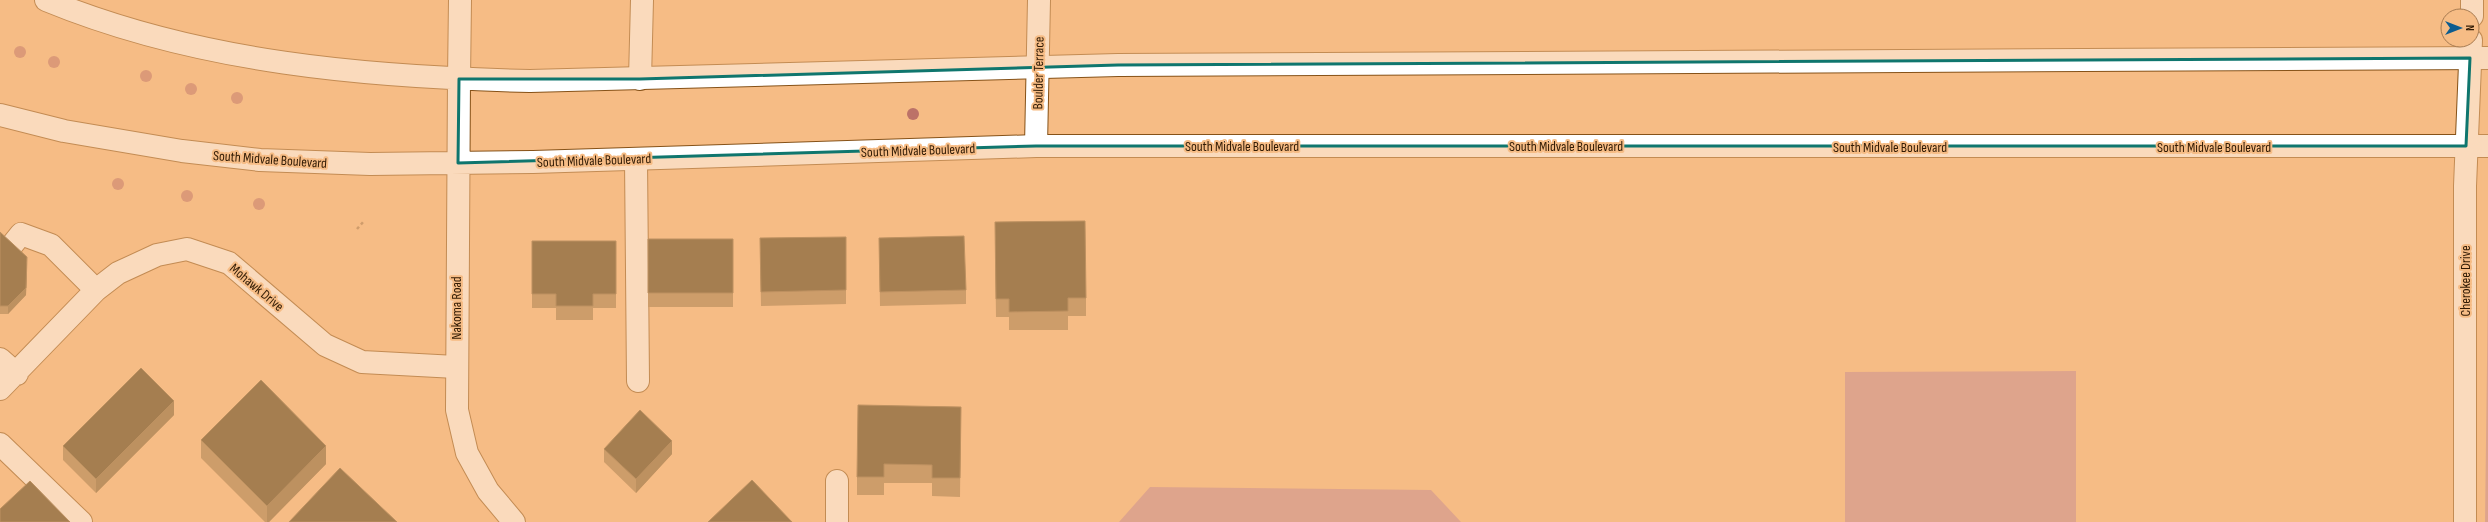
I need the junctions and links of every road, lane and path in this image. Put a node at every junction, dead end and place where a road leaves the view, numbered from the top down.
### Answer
1 (46, 0) edge
2 (460, 0) edge
3 (642, 0) edge
4 (1039, 0) edge
5 (2476, 52) edge
6 (1038, 67) junction
7 (459, 79) junction
8 (640, 79) junction
9 (0, 115) edge
10 (1036, 146) junction
11 (2466, 146) junction
12 (2488, 146) edge
13 (636, 159) junction
14 (458, 163) junction
15 (364, 221) dead end
16 (358, 229) dead end
17 (0, 260) edge
18 (96, 290) junction
19 (0, 359) edge
20 (456, 367) junction
21 (17, 374) junction
22 (638, 381) dead end
23 (0, 389) edge
24 (0, 444) edge
25 (837, 480) dead end
26 (81, 522) edge
27 (514, 522) edge
28 (837, 522) edge
29 (2465, 522) edge

1 - 7 main road
2 - 7 main road, Nakoma Road
3 - 8 main road
4 - 6 main road, Boulder Terrace
5 - 6 main road
5 - 11 main road, Cherokee Drive
6 - 8 main road
6 - 10 main road, Boulder Terrace
7 - 8 main road
7 - 14 main road, Nakoma Road
9 - 14 main road, South Midvale Boulevard
10 - 11 main road, South Midvale Boulevard
10 - 13 main road, South Midvale Boulevard
11 - 12 main road, South Midvale Boulevard
11 - 29 main road, Cherokee Drive
13 - 14 main road, South Midvale Boulevard
13 - 22 main road
14 - 20 main road, Nakoma Road
15 - 16 path
17 - 18 main road
18 - 20 main road, Mohawk Drive
18 - 21 main road, Mohawk Drive
19 - 21 main road
20 - 27 main road, Nakoma Road
21 - 23 main road, Mohawk Drive
24 - 26 main road
25 - 28 main road

